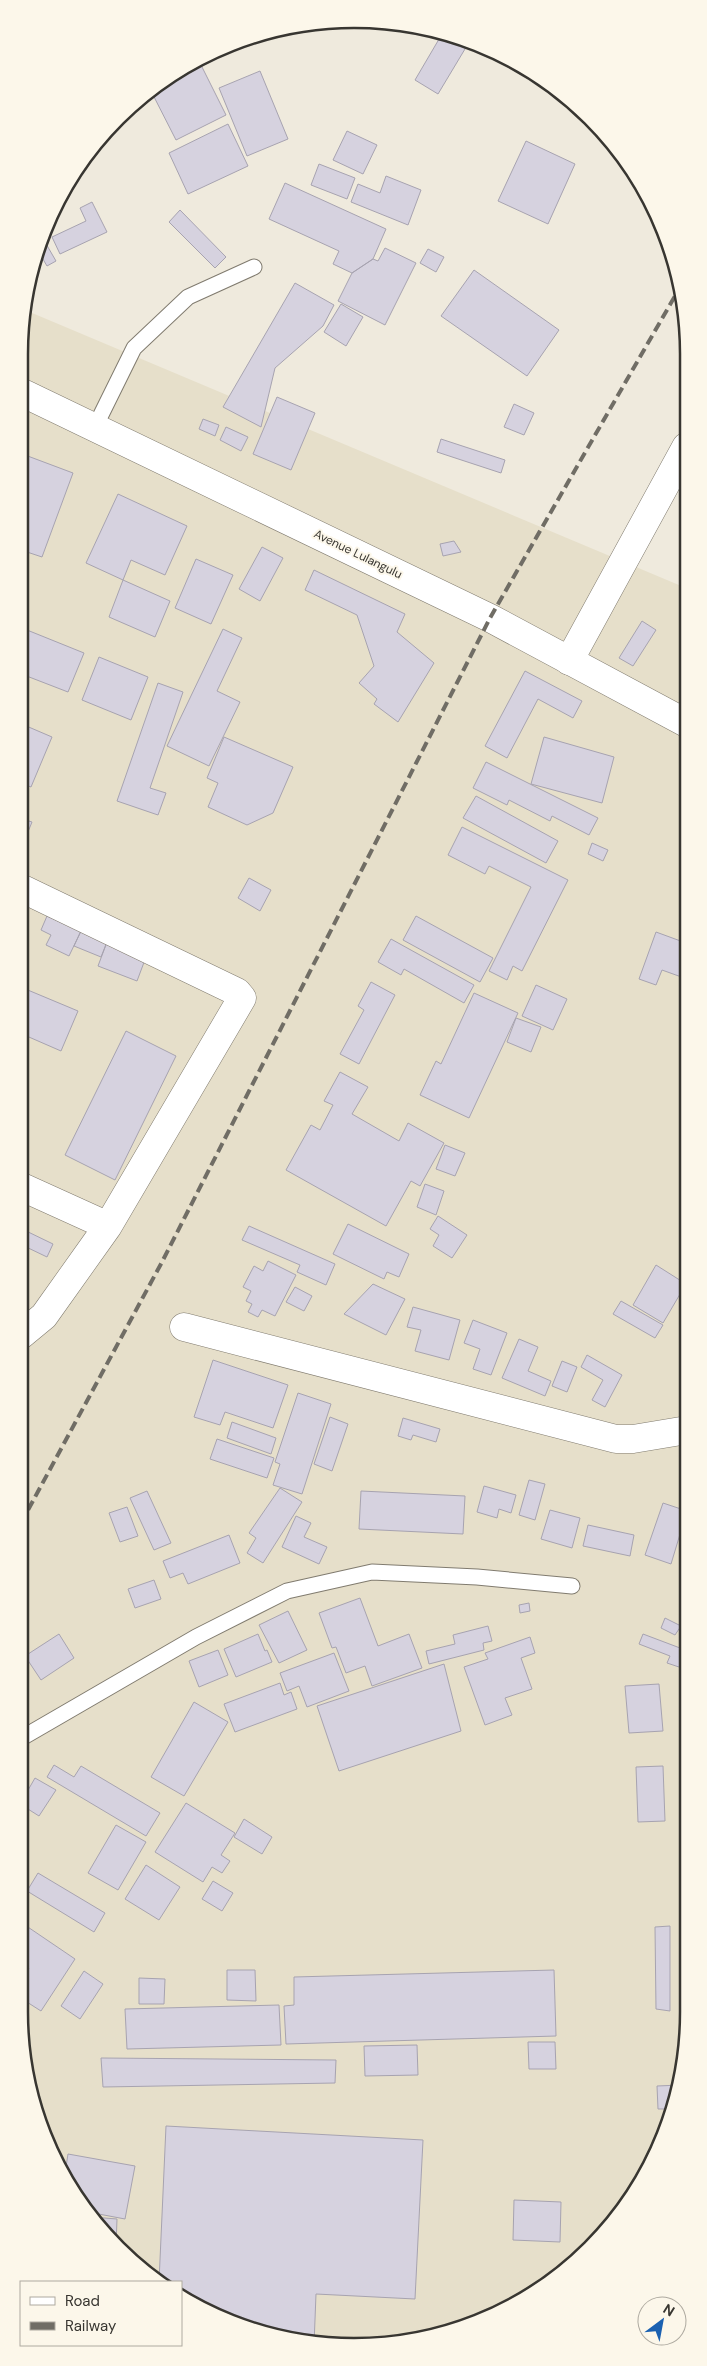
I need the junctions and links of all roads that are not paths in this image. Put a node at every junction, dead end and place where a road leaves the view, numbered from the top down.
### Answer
1 (254, 267) dead end
2 (28, 395) edge
3 (94, 427) junction
4 (680, 458) edge
5 (569, 661) junction
6 (680, 720) edge
7 (28, 891) edge
8 (28, 1190) edge
9 (108, 1226) junction
10 (184, 1326) dead end
11 (28, 1329) edge
12 (680, 1431) edge
13 (572, 1586) dead end
14 (28, 1734) edge

1 - 3 lane
2 - 3 street, Avenue Lulangulu
3 - 5 street, Avenue Lulangulu
4 - 5 street
5 - 6 street, Avenue Lulangulu
7 - 9 street
8 - 9 street
9 - 11 street
10 - 12 street
13 - 14 lane

